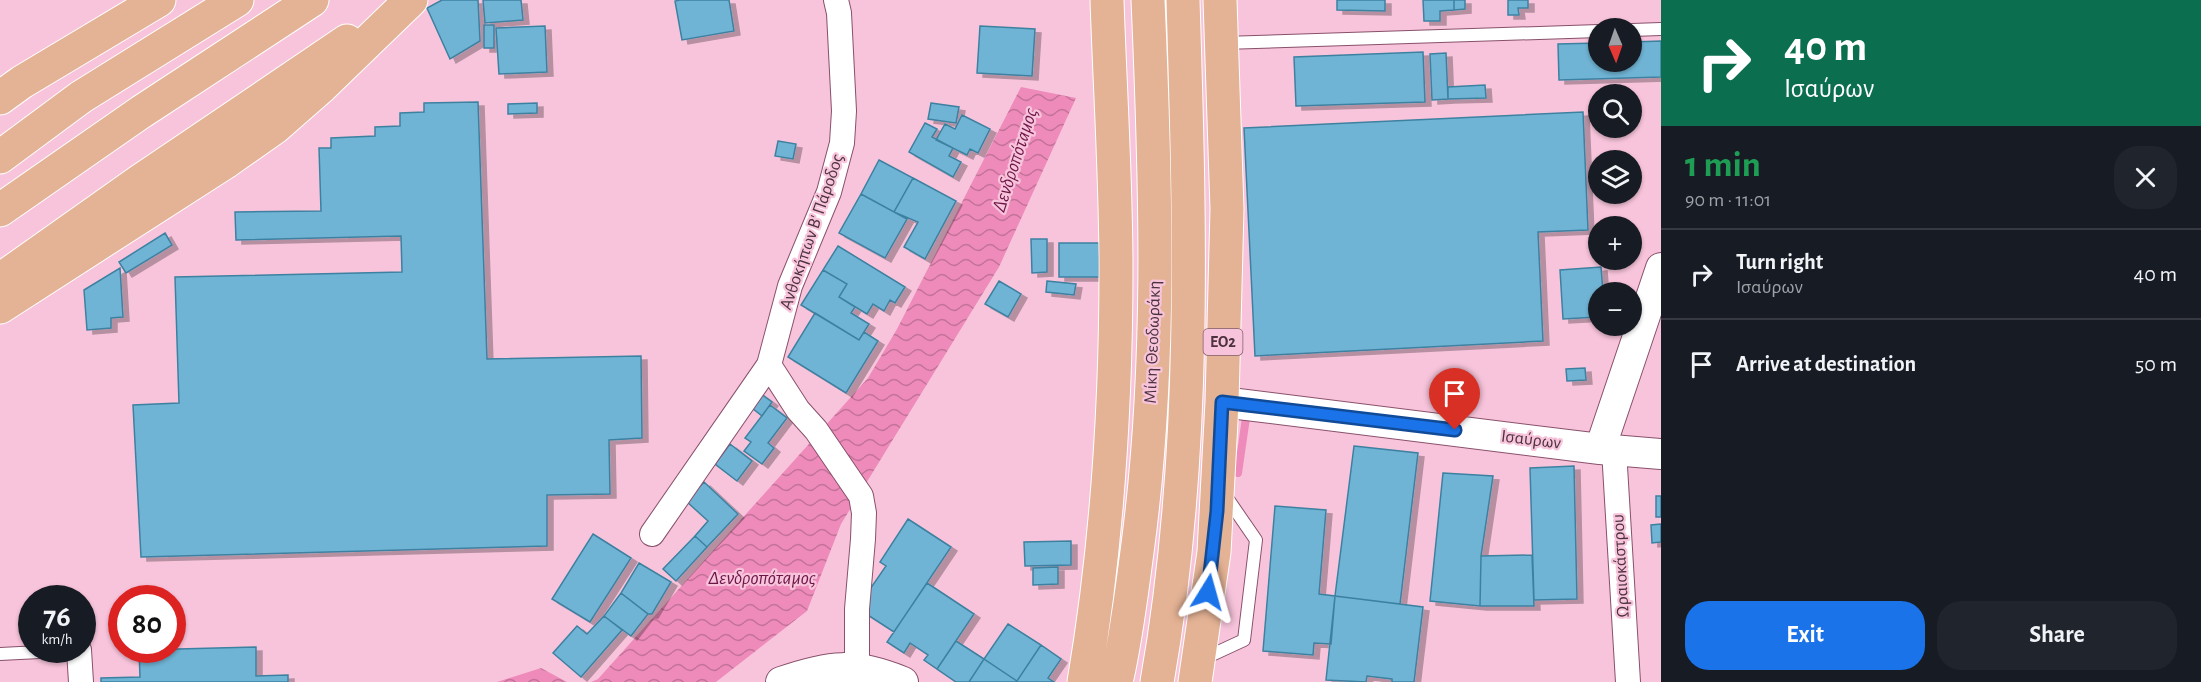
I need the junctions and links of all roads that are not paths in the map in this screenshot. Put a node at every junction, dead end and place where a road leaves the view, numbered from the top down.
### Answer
1 (159, 0) edge
2 (237, 0) edge
3 (312, 0) edge
4 (409, 0) edge
5 (836, 0) edge
6 (1107, 0) edge
7 (1148, 0) edge
8 (1183, 0) edge
9 (1220, 0) edge
10 (1661, 29) edge
11 (1642, 30) edge
12 (1588, 31) edge
13 (1221, 43) junction
14 (0, 98) edge
15 (0, 156) edge
16 (0, 210) edge
17 (1661, 268) edge
18 (0, 280) edge
19 (0, 307) edge
20 (769, 365) junction
21 (1222, 402) junction
22 (1607, 450) junction
23 (1661, 454) edge
24 (652, 534) dead end
25 (18, 653) edge
26 (0, 654) edge
27 (80, 663) edge
28 (857, 668) junction
29 (1197, 671) edge
30 (81, 682) edge
31 (781, 682) edge
32 (903, 682) edge
33 (1084, 682) edge
34 (1116, 682) edge
35 (1157, 682) edge
36 (1628, 682) edge

1 - 14 highway
2 - 15 highway
3 - 16 highway
4 - 18 highway
4 - 19 highway
5 - 20 street, Ανθοκήπων Β' Πάροδος
6 - 33 highway
7 - 34 highway, Μίκη Θεοδωράκη
8 - 35 highway, Μίκη Θεοδωράκη / ΕΟ2
9 - 13 highway, ΕΟ2
10 - 11 lane
12 - 13 lane
13 - 21 highway, ΕΟ2
17 - 22 street, Ωραιοκάστρου
20 - 24 street, Ανθοκήπων Β' Πάροδος
20 - 28 street
21 - 22 street, Ισαύρων
21 - 29 highway, ΕΟ2
22 - 23 street, Ισαύρων
22 - 36 street, Ωραιοκάστρου
25 - 26 lane
27 - 30 street
28 - 31 street
28 - 32 street

